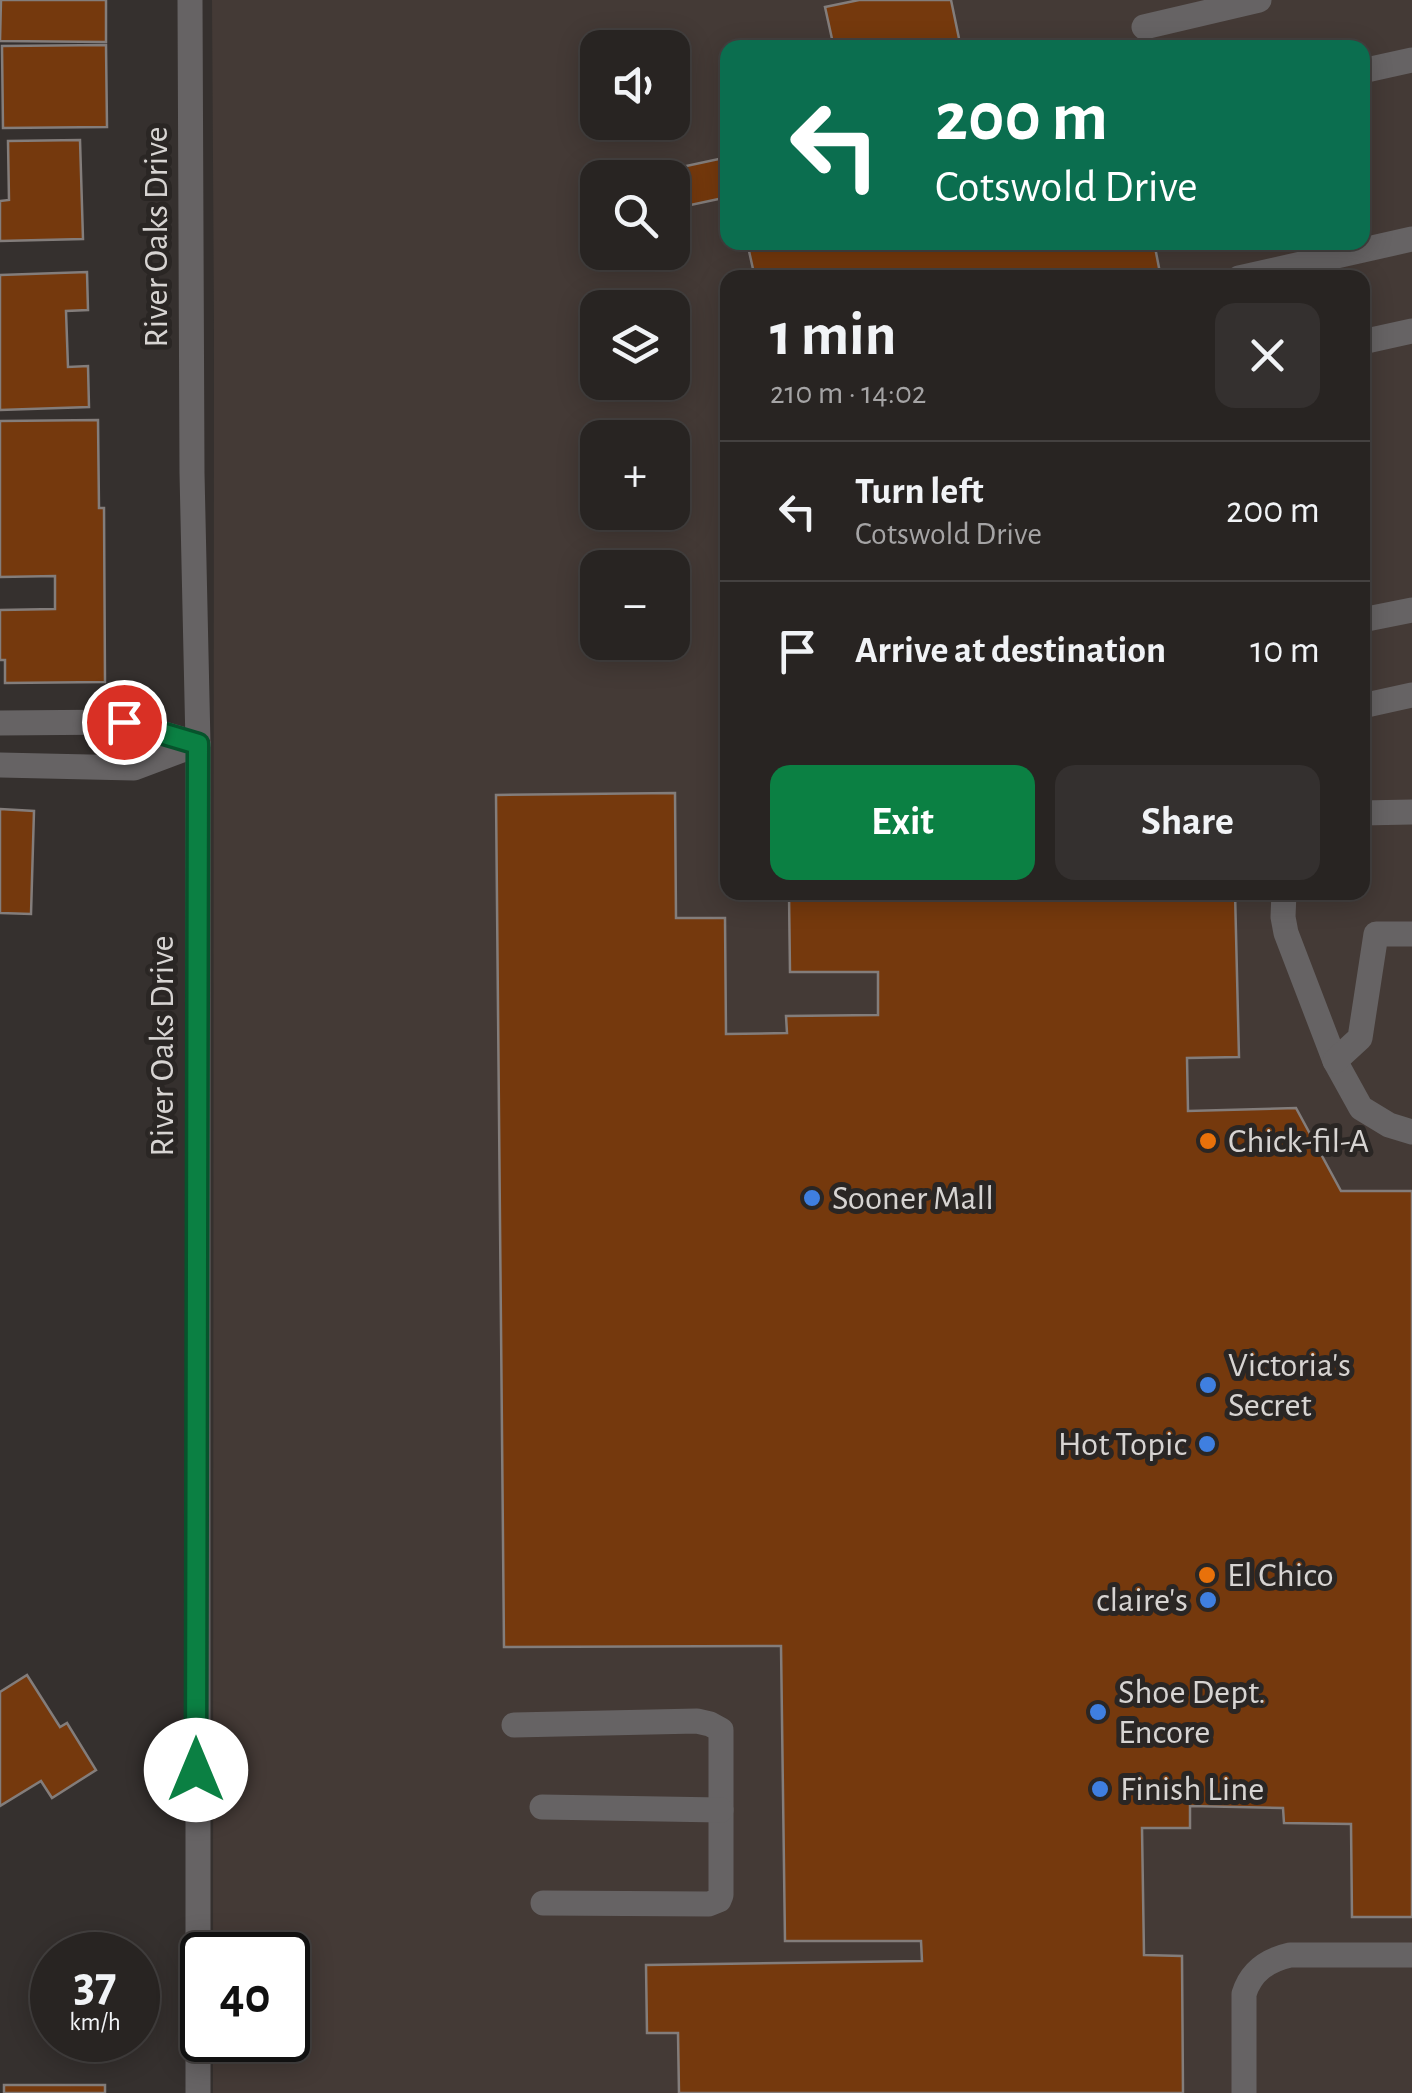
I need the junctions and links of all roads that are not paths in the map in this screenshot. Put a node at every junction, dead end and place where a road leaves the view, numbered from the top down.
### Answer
1 (190, 0) edge
2 (1258, 0) edge
3 (1144, 27) dead end
4 (1412, 60) edge
5 (1370, 69) edge
6 (1412, 239) edge
7 (1370, 248) edge
8 (1363, 250) edge
9 (1274, 270) edge
10 (1412, 331) edge
11 (1370, 340) edge
12 (1412, 610) edge
13 (1370, 618) edge
14 (1412, 696) edge
15 (1370, 704) edge
16 (0, 723) edge
17 (198, 744) junction
18 (0, 765) edge
19 (1412, 812) edge
20 (1370, 813) edge
21 (1284, 900) edge
22 (1412, 934) edge
23 (1335, 1060) junction
24 (1412, 1132) edge
25 (514, 1725) dead end
26 (542, 1807) dead end
27 (721, 1810) junction
28 (543, 1903) dead end
29 (1412, 1955) edge
30 (198, 2093) edge
31 (1244, 2093) edge

1 - 17 street, River Oaks Drive
2 - 3 street
4 - 5 street
6 - 7 street
8 - 9 street
10 - 11 street
12 - 13 street
14 - 15 street
16 - 17 street
17 - 18 street
17 - 30 street, River Oaks Drive
19 - 20 street
21 - 23 street
22 - 23 street
23 - 24 street
25 - 27 street
26 - 27 street
27 - 28 street
29 - 31 street

